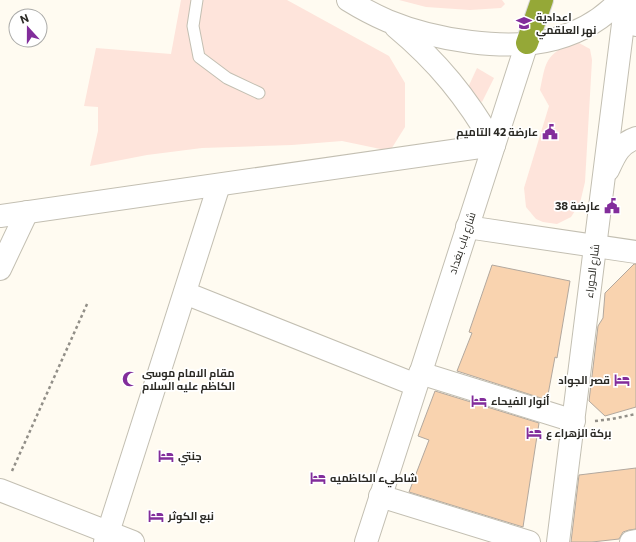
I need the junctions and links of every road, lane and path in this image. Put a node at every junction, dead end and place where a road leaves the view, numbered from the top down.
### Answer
1 (198, 0) edge
2 (348, 0) edge
3 (542, 0) edge
4 (620, 0) edge
5 (626, 0) edge
6 (629, 0) edge
7 (389, 21) junction
8 (636, 25) edge
9 (527, 43) junction
10 (259, 93) dead end
11 (636, 138) edge
12 (494, 145) junction
13 (603, 180) junction
14 (219, 185) junction
15 (27, 212) junction
16 (0, 216) edge
17 (468, 227) junction
18 (595, 246) junction
19 (636, 252) edge
20 (0, 269) edge
21 (185, 293) junction
22 (88, 302) dead end
23 (418, 379) junction
24 (636, 414) edge
25 (574, 421) junction
26 (1, 490) edge
27 (380, 496) junction
28 (106, 537) edge
29 (636, 541) edge
30 (133, 542) edge
31 (366, 542) edge
32 (530, 542) edge
33 (558, 542) edge
34 (631, 542) edge

1 - 10 lane
2 - 7 street
3 - 9 highway
4 - 9 street
5 - 13 street, شارع الحوراء
6 - 8 street
7 - 9 street
7 - 12 street
9 - 12 street, شارع باب بغداد
11 - 13 street
12 - 14 street
12 - 17 street, شارع باب بغداد
13 - 18 street, شارع الحوراء
14 - 15 street
14 - 21 street
15 - 16 street
15 - 20 street
17 - 18 street
17 - 23 street, شارع باب بغداد
18 - 19 street
18 - 25 street, شارع الحوراء
21 - 23 street
21 - 28 street
22 - 26 path
23 - 25 street
23 - 27 street, شارع باب بغداد
24 - 25 path
25 - 33 street, شارع الحوراء
26 - 28 street
27 - 31 street, شارع باب بغداد
27 - 32 street
28 - 30 street
29 - 34 street

